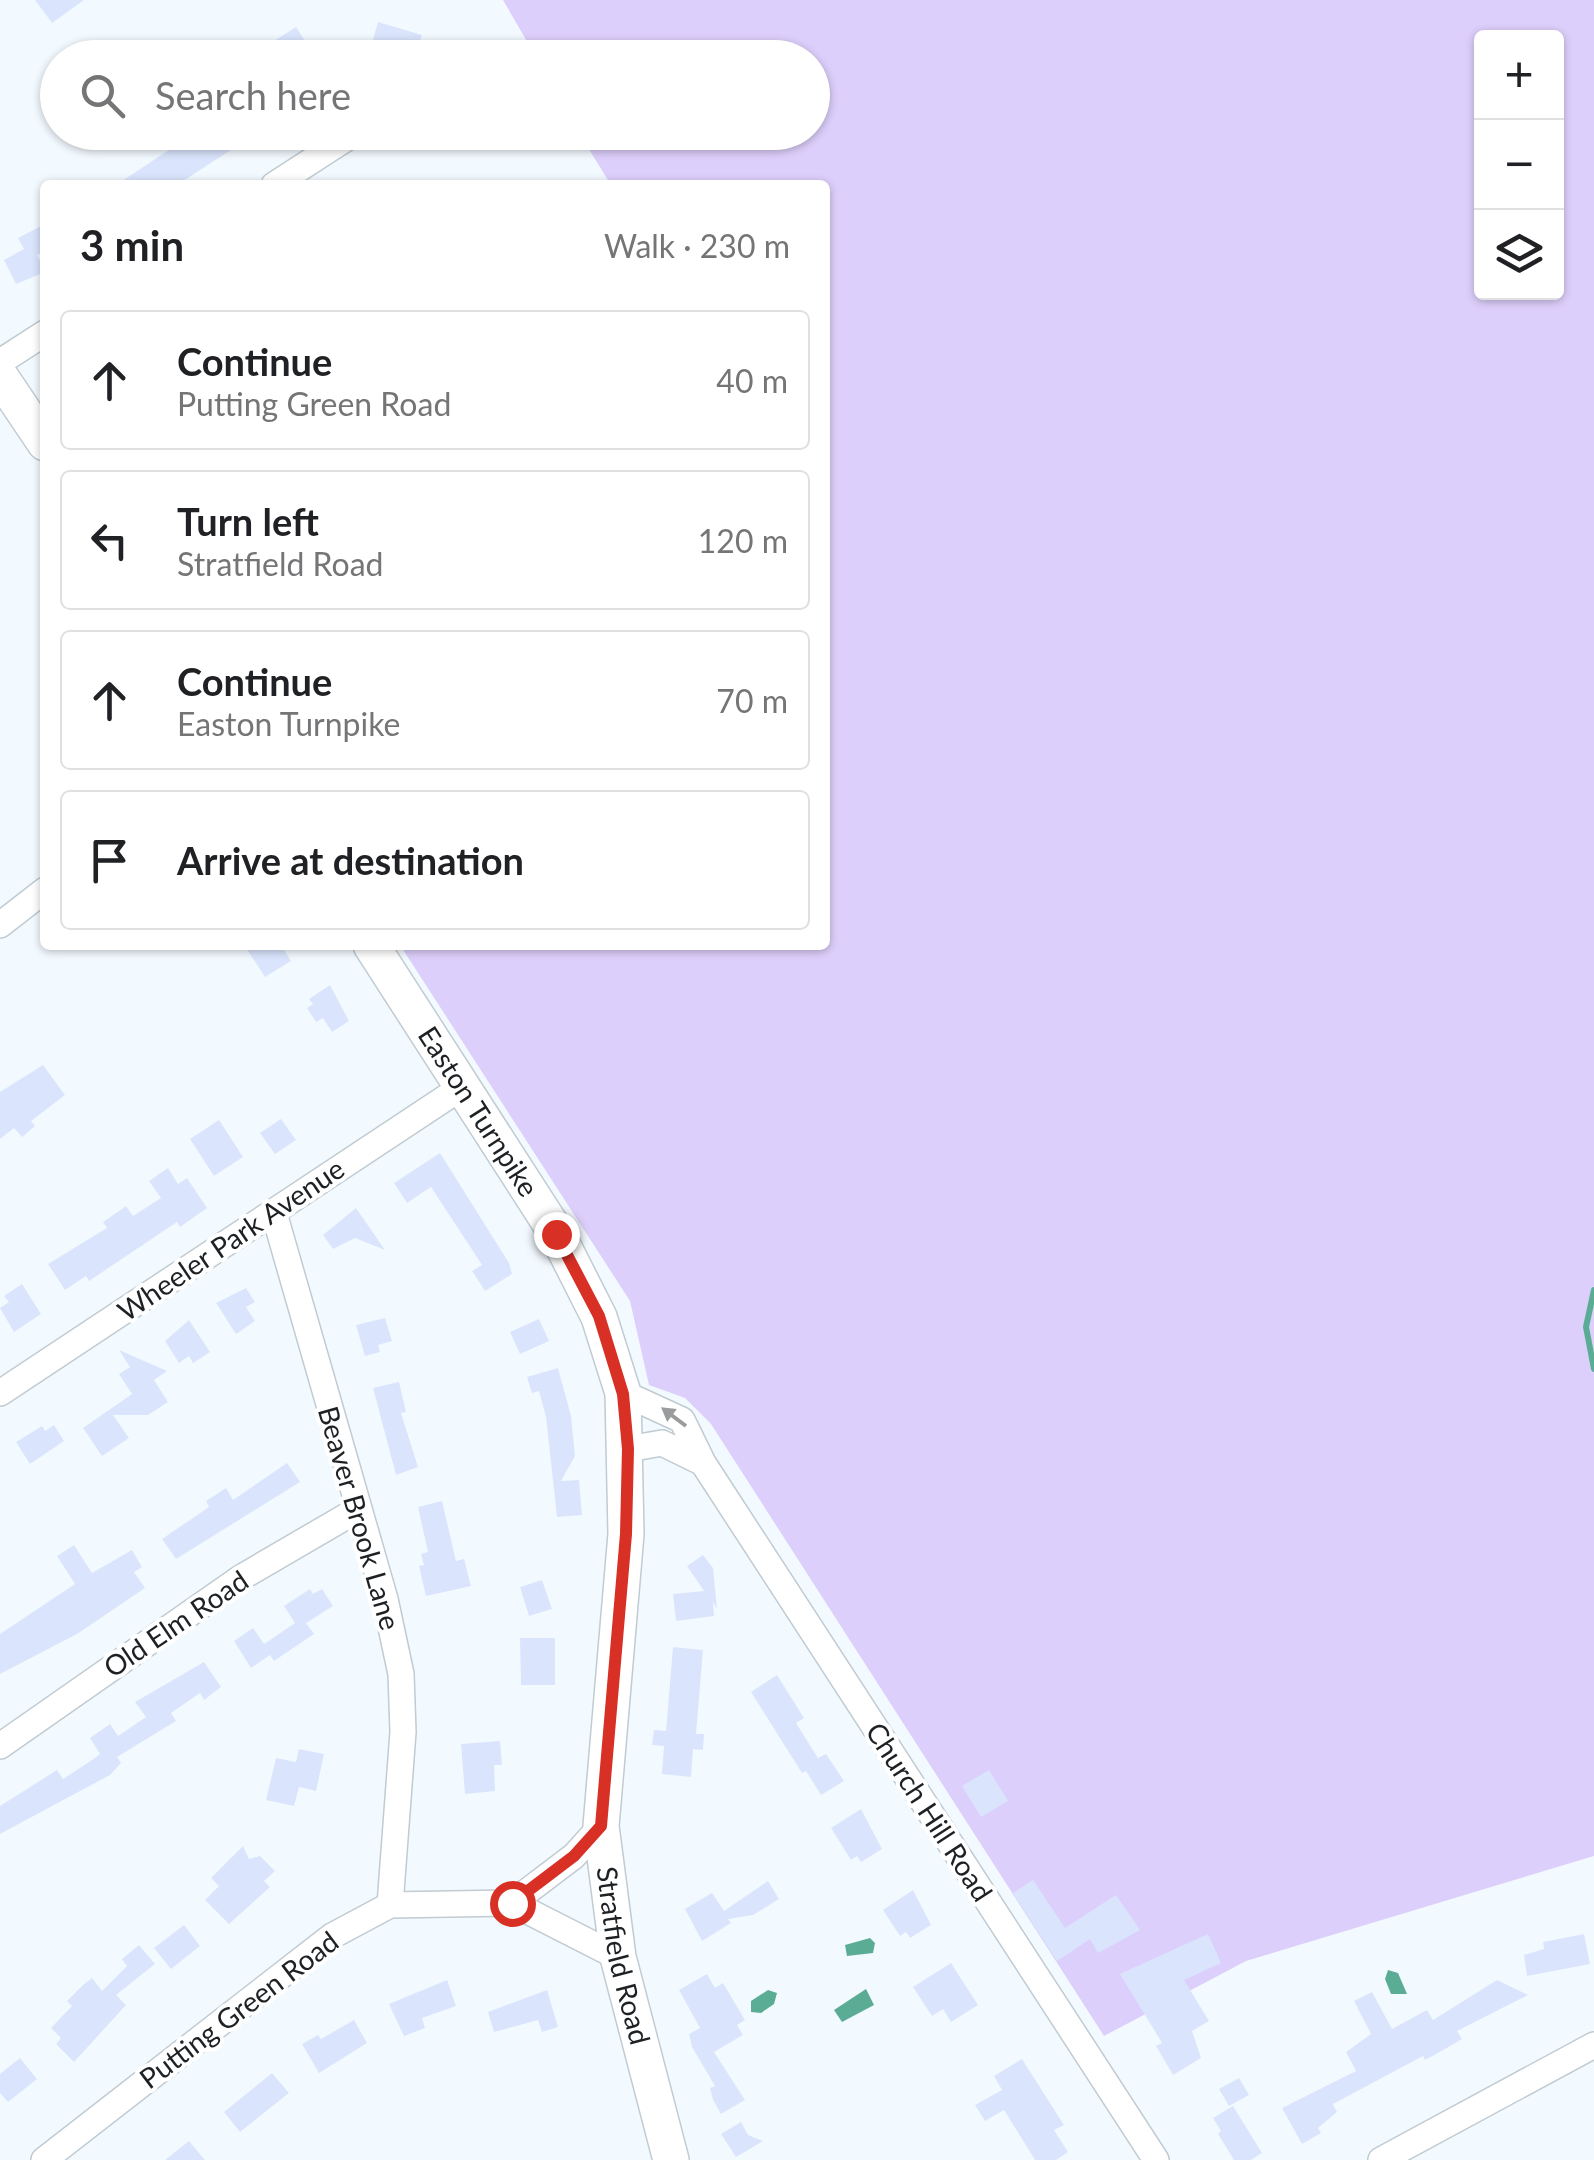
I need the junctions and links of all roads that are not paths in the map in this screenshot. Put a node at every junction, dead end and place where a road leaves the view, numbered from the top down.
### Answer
1 (328, 150) edge
2 (282, 180) edge
3 (40, 335) edge
4 (0, 362) edge
5 (0, 376) edge
6 (40, 436) edge
7 (40, 894) edge
8 (0, 925) edge
9 (375, 950) edge
10 (462, 1087) junction
11 (274, 1213) junction
12 (0, 1393) edge
13 (623, 1394) junction
14 (628, 1449) junction
15 (703, 1463) junction
16 (356, 1510) junction
17 (0, 1746) edge
18 (601, 1826) junction
19 (512, 1903) junction
20 (390, 1905) junction
21 (618, 1957) junction
22 (1594, 2045) edge
23 (44, 2160) edge
24 (671, 2160) edge
25 (1156, 2160) edge
26 (1381, 2160) edge

1 - 2 street
3 - 4 street
5 - 6 main road
7 - 8 street
9 - 10 main road, Easton Turnpike
10 - 11 street, Wheeler Park Avenue
10 - 13 main road, Easton Turnpike
11 - 12 street, Wheeler Park Avenue
11 - 16 street, Beaver Brook Lane
13 - 14 main road, Easton Turnpike
15 -> 13 street, Church Hill Road
14 - 15 street
14 - 18 main road, Stratfield Road
15 - 25 street, Church Hill Road
16 - 17 street, Old Elm Road
16 - 20 street, Beaver Brook Lane
18 - 19 street
18 - 21 main road, Stratfield Road
19 - 20 street, Putting Green Road
19 - 21 street, Putting Green Road
20 - 23 street, Putting Green Road
21 - 24 main road, Stratfield Road
22 - 26 street

